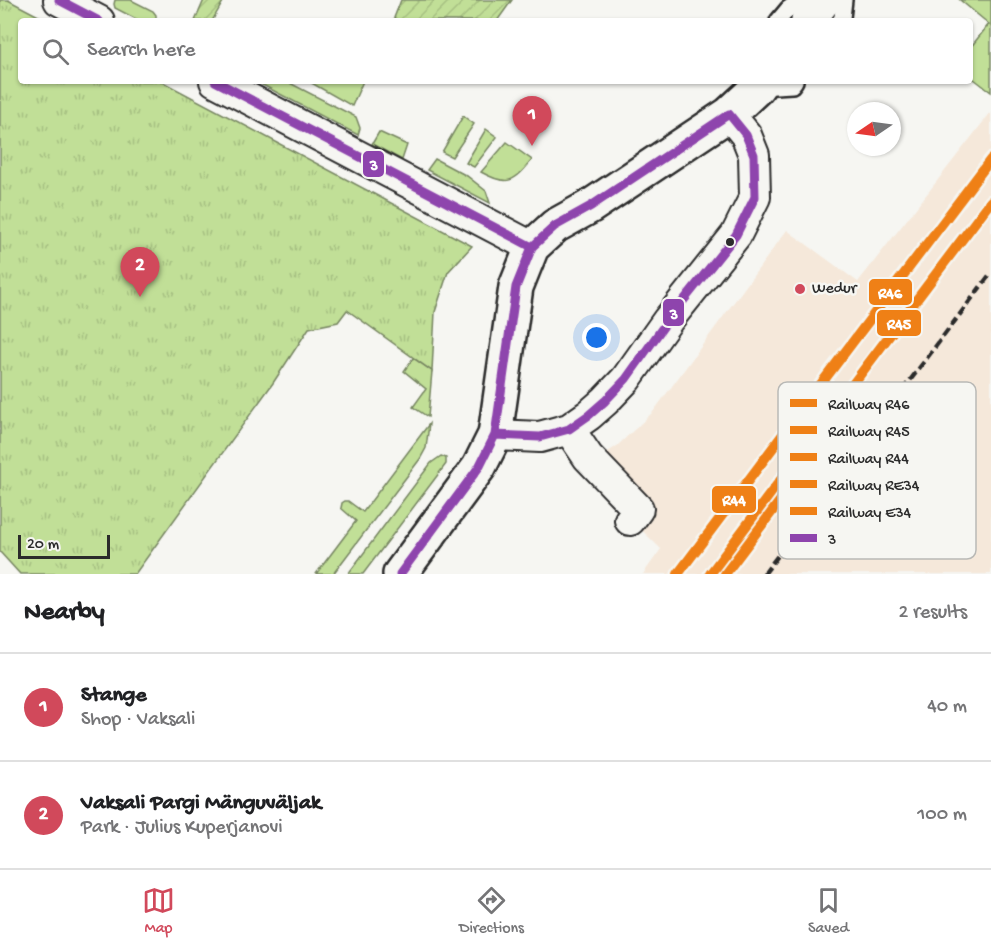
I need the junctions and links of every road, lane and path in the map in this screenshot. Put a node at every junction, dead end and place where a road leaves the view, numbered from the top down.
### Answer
1 (59, 0) edge
2 (801, 0) edge
3 (824, 0) edge
4 (844, 0) edge
5 (93, 18) edge
6 (780, 18) edge
7 (810, 18) edge
8 (842, 18) edge
9 (220, 84) edge
10 (757, 84) edge
11 (775, 84) edge
12 (793, 84) edge
13 (729, 114) junction
14 (532, 247) junction
15 (568, 429) junction
16 (495, 435) junction
17 (630, 520) dead end
18 (400, 574) edge

1 - 5 street
2 - 6 lane
3 - 7 street
4 - 8 lane
9 - 14 street
10 - 13 street
11 - 12 lane
13 - 14 street
13 - 15 street
14 - 16 street
15 - 16 street
15 - 17 street
16 - 18 street

